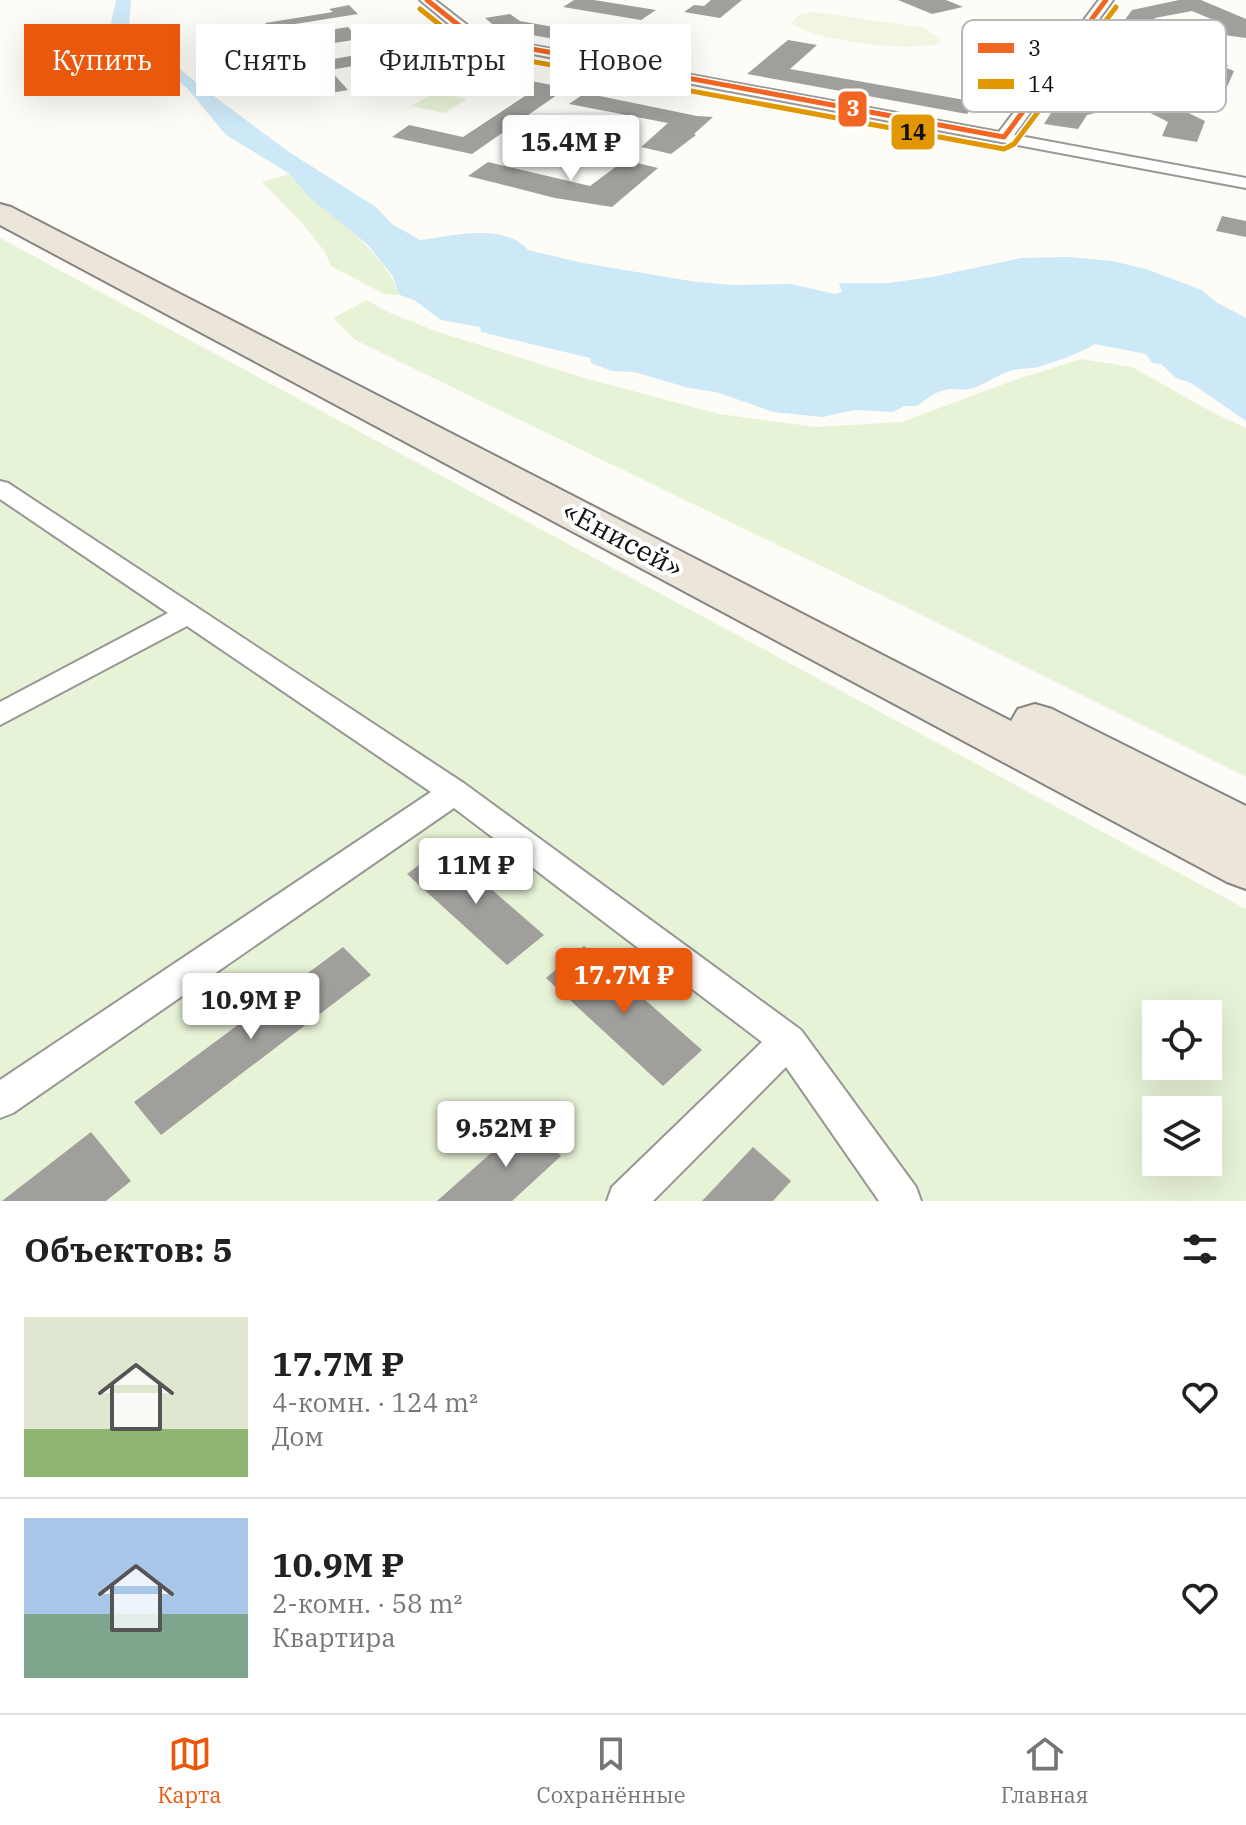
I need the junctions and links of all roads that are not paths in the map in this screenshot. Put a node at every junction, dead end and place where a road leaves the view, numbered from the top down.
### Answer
1 (427, 0) edge
2 (1106, 0) edge
3 (1091, 20) edge
4 (1023, 112) edge
5 (1004, 137) junction
6 (1246, 183) edge
7 (0, 191) edge
8 (0, 213) edge
9 (0, 488) edge
10 (186, 615) junction
11 (0, 715) edge
12 (454, 792) junction
13 (1246, 830) edge
14 (1246, 867) edge
15 (788, 1041) junction
16 (0, 1101) edge
17 (626, 1201) edge
18 (902, 1201) edge

1 - 5 street
2 - 3 street
4 - 5 street
5 - 6 street
7 - 13 highway, «Енисей»
8 - 14 highway, «Енисей»
9 - 10 street
10 - 11 street
10 - 12 street
12 - 15 street
12 - 16 street
15 - 17 street
15 - 18 street

